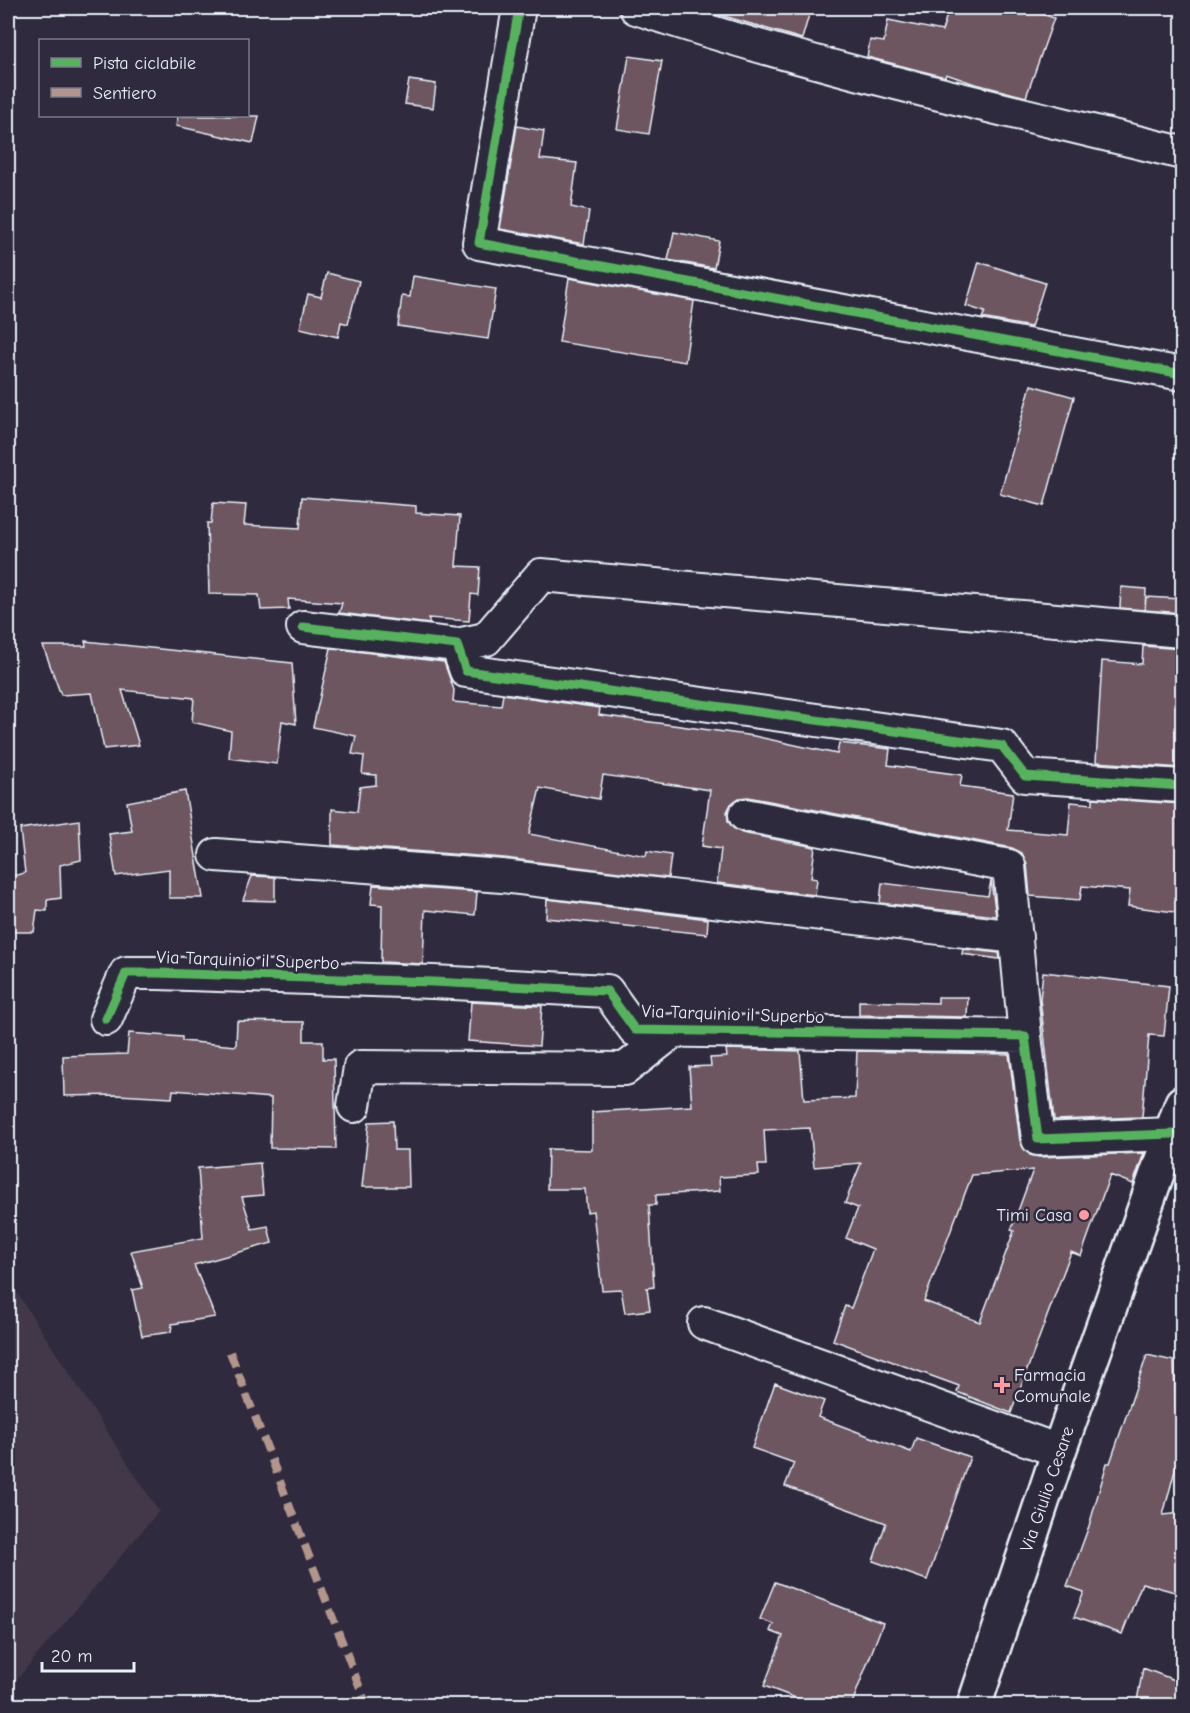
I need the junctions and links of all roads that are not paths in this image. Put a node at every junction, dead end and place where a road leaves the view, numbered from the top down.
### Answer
1 (519, 8) edge
2 (636, 8) edge
3 (1182, 153) edge
4 (1182, 374) edge
5 (303, 627) dead end
6 (1182, 632) edge
7 (457, 645) junction
8 (1182, 786) edge
9 (745, 815) dead end
10 (216, 855) dead end
11 (1016, 937) junction
12 (106, 1019) dead end
13 (675, 1030) junction
14 (1026, 1036) junction
15 (354, 1106) dead end
16 (1177, 1118) edge
17 (704, 1323) dead end
18 (1059, 1451) junction
19 (974, 1706) edge

1 - 4 street
2 - 3 street
5 - 7 street
6 - 7 street
7 - 8 street
9 - 11 street
10 - 11 street
11 - 14 street
12 - 13 street, Via Tarquinio il Superbo
13 - 14 street, Via Tarquinio il Superbo
13 - 15 street, Via Tarquinio il Superbo
14 - 16 street
16 - 18 street, Via Giulio Cesare
17 - 18 street
18 - 19 street, Via Giulio Cesare

